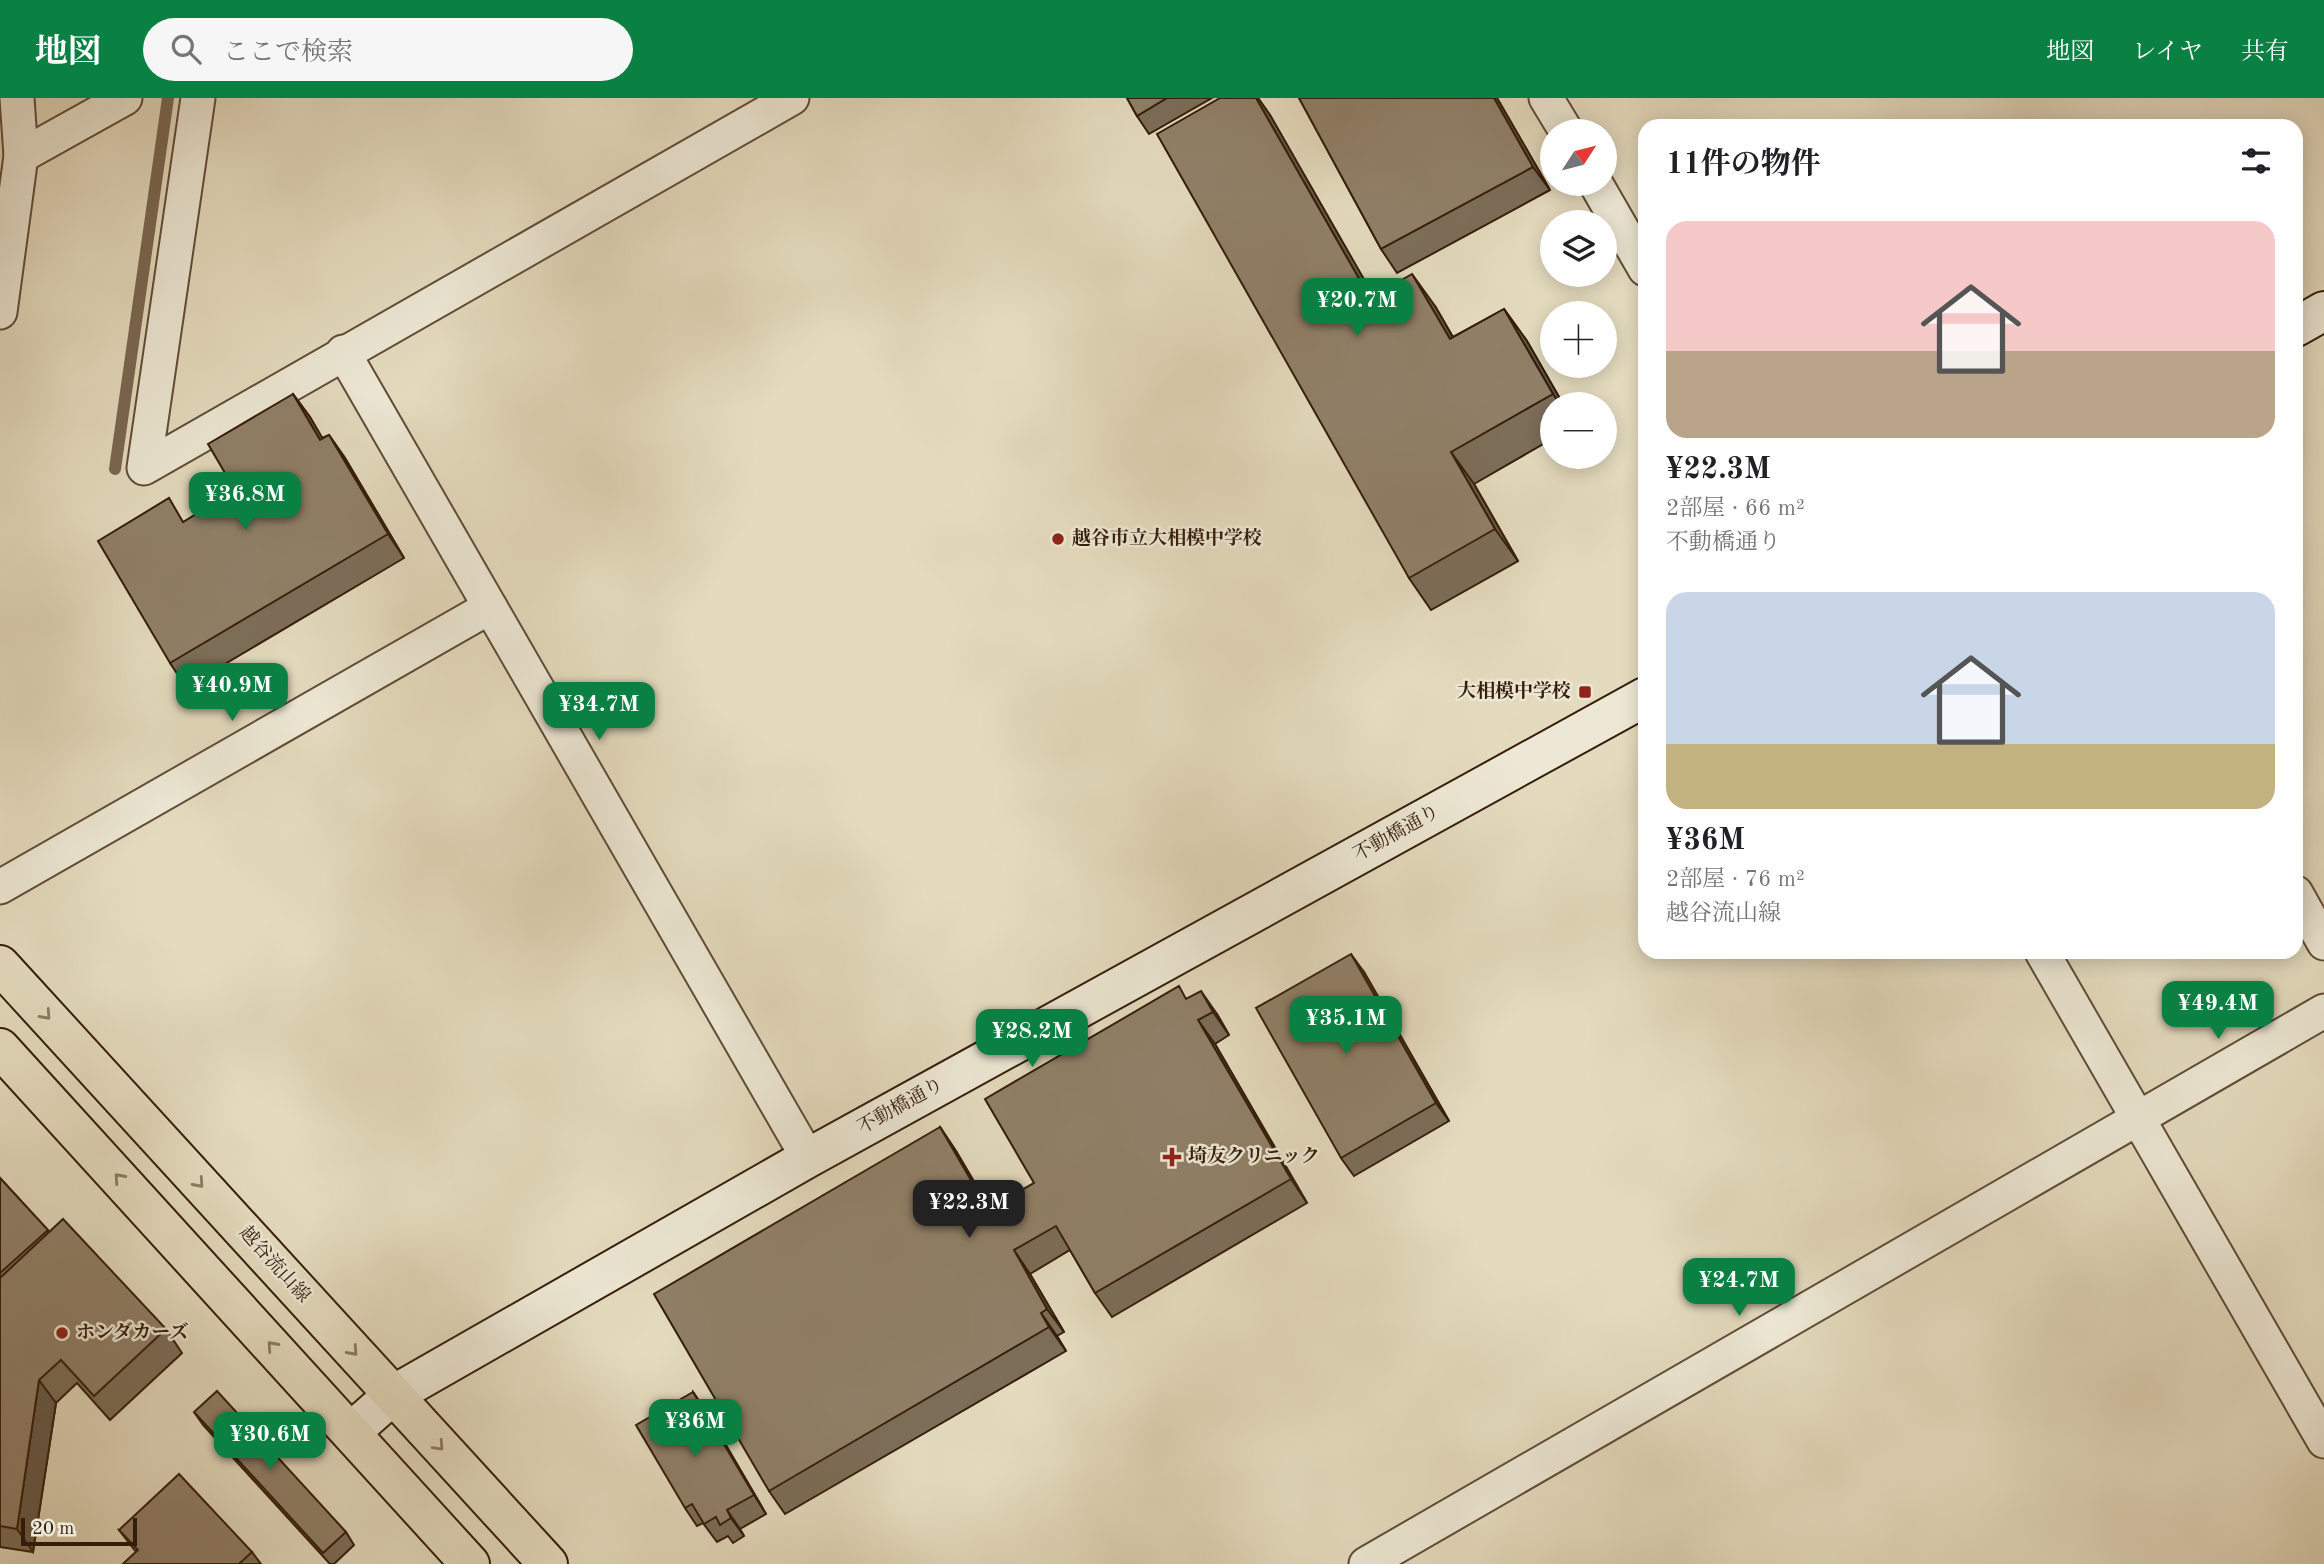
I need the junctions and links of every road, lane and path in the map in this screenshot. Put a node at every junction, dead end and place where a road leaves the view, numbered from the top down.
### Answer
1 (17, 98) edge
2 (125, 98) edge
3 (198, 98) edge
4 (792, 98) edge
5 (1546, 98) edge
6 (1559, 119) edge
7 (21, 156) junction
8 (1603, 196) edge
9 (1638, 257) edge
10 (2324, 311) edge
11 (0, 312) edge
12 (2303, 323) edge
13 (344, 352) junction
14 (490, 607) junction
15 (1638, 701) edge
16 (0, 887) edge
17 (2303, 906) edge
18 (2324, 943) edge
19 (2046, 959) edge
20 (0, 965) edge
21 (2324, 1011) edge
22 (0, 1048) edge
23 (2138, 1118) junction
24 (808, 1158) junction
25 (393, 1395) junction
26 (351, 1432) junction
27 (2324, 1441) edge
28 (470, 1564) edge
29 (548, 1564) edge
30 (1366, 1564) edge

1 - 7 street
2 - 7 street
3 - 13 street
4 - 13 street
5 - 6 street
7 - 11 street
8 - 9 street
10 - 12 street
13 - 14 street
14 - 16 street
14 - 24 street
15 - 24 street, 不動橋通り
17 - 18 street
19 - 23 street
20 -> 25 main road, 越谷流山線
21 - 23 street
26 -> 22 main road
23 - 27 street
23 - 30 street
24 - 25 street, 不動橋通り
25 - 26 street, 不動橋通り
25 -> 29 main road, 越谷流山線
26 - 28 main road

